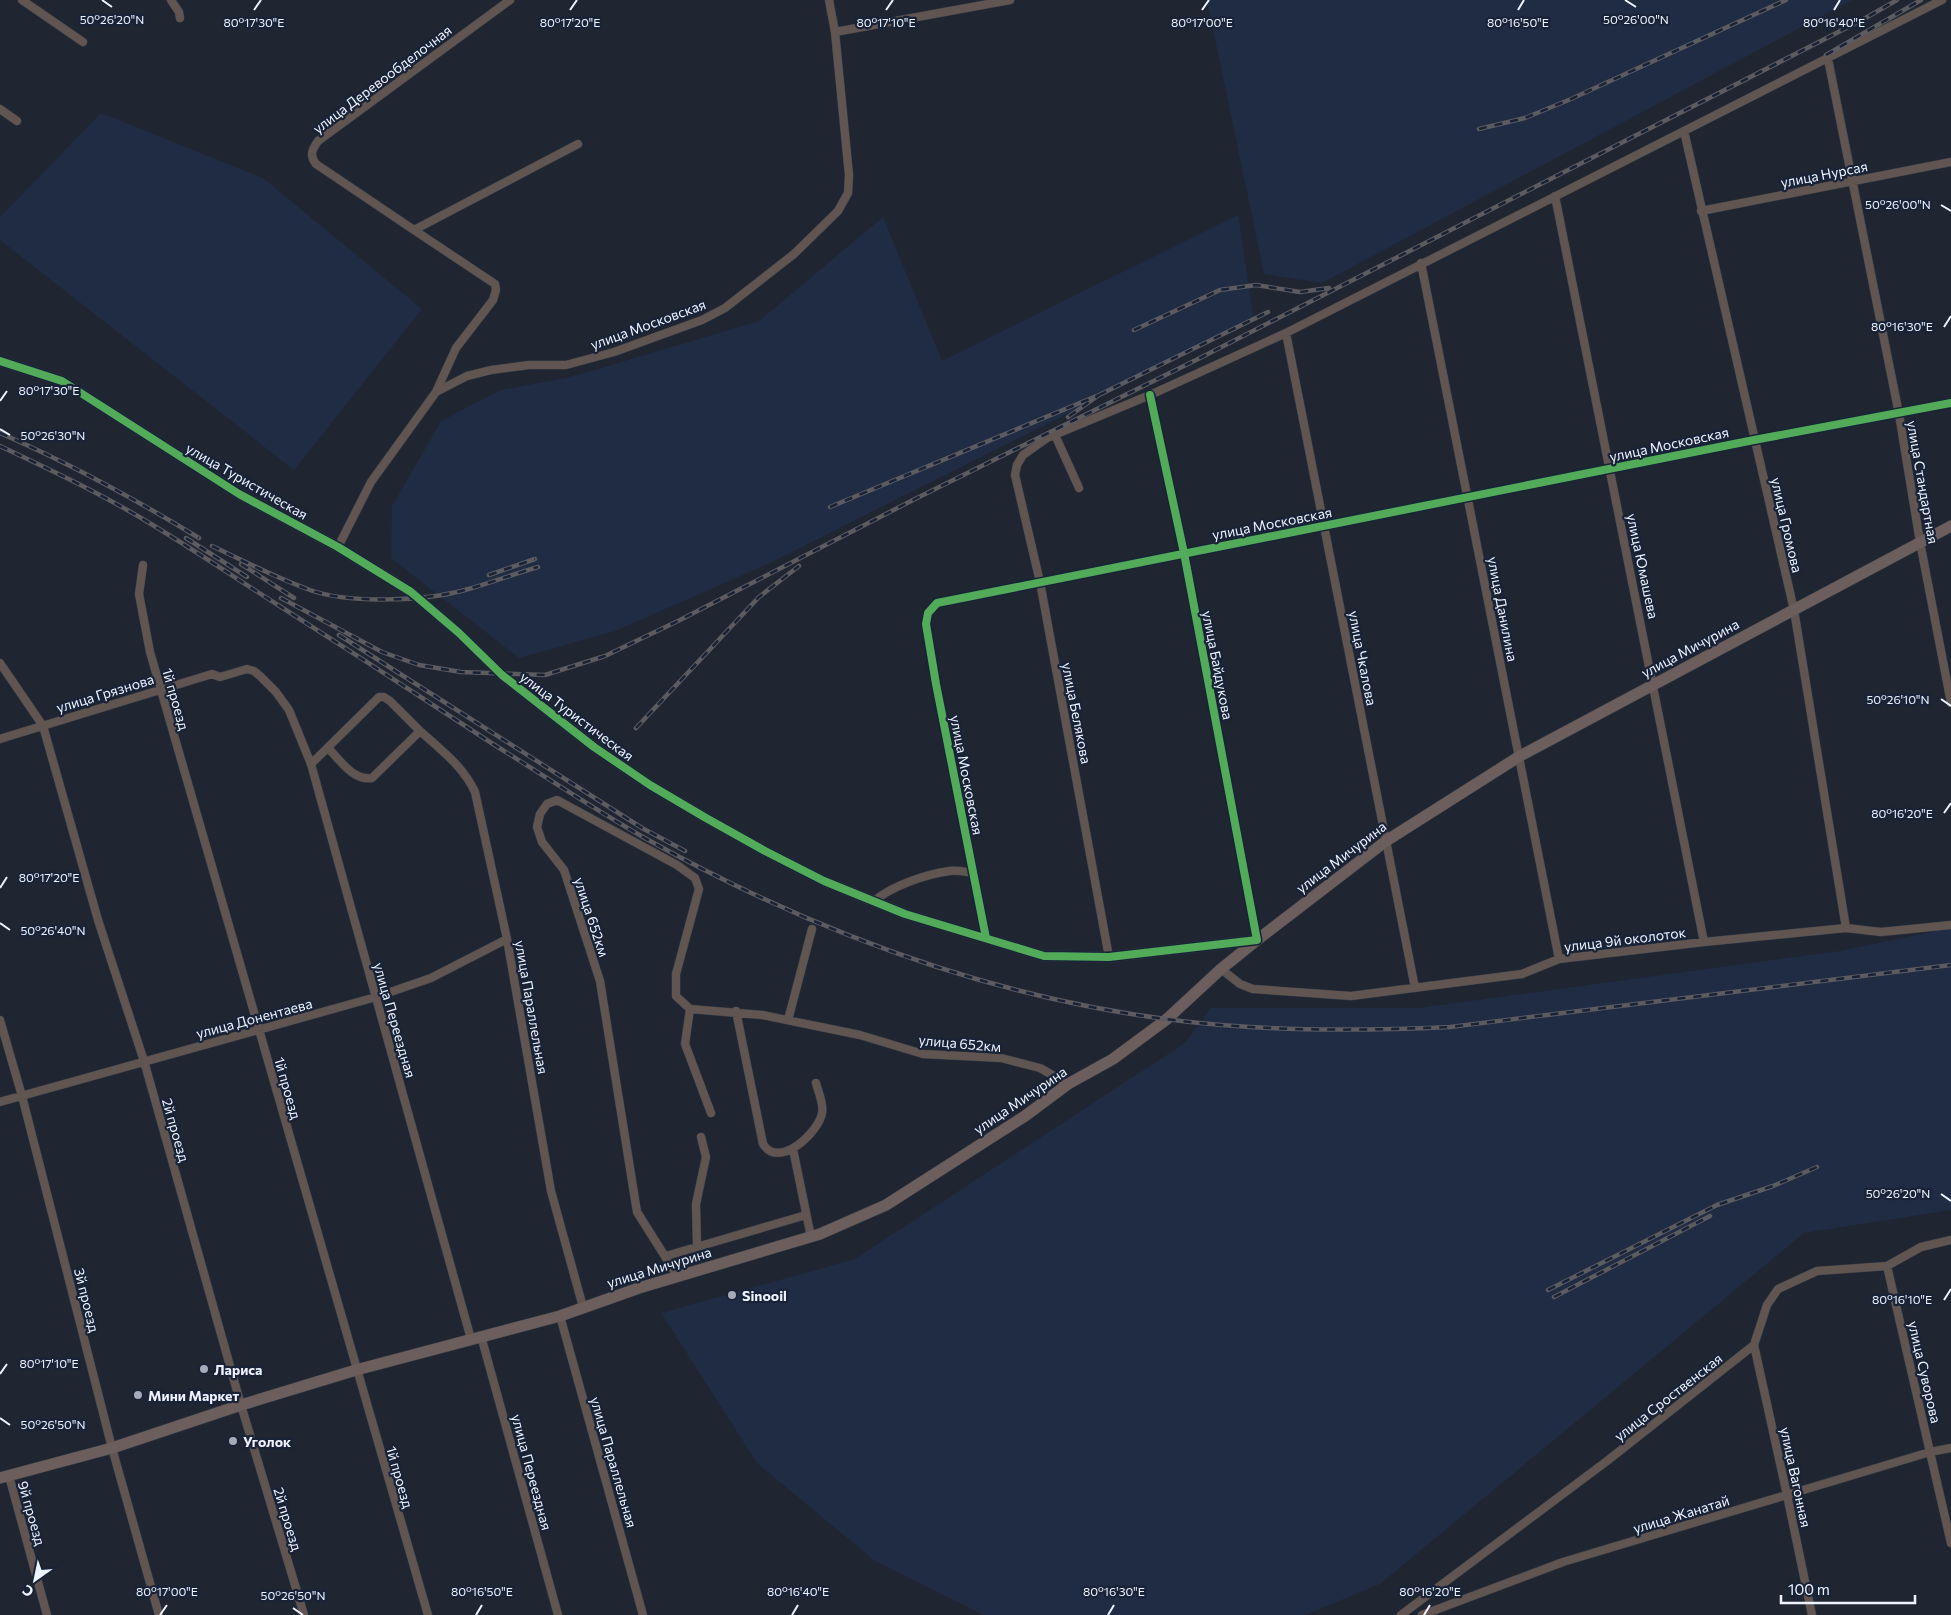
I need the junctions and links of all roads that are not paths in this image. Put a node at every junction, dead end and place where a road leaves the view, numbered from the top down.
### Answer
1 (22, 0) edge
2 (171, 0) edge
3 (510, 0) edge
4 (829, 0) edge
5 (1010, 0) edge
6 (1942, 0) edge
7 (180, 18) dead end
8 (835, 32) junction
9 (83, 42) dead end
10 (1828, 59) junction
11 (0, 110) edge
12 (17, 121) dead end
13 (1684, 131) junction
14 (578, 144) dead end
15 (1951, 162) edge
16 (1852, 182) junction
17 (1555, 196) junction
18 (1701, 211) junction
19 (414, 230) junction
20 (1421, 263) junction
21 (1286, 333) junction
22 (0, 361) edge
23 (436, 392) junction
24 (1150, 395) junction
25 (1951, 403) edge
26 (1898, 414) junction
27 (1056, 434) junction
28 (1754, 440) junction
29 (1610, 469) junction
30 (1079, 488) dead end
31 (1468, 498) junction
32 (1324, 526) junction
33 (1951, 526) edge
34 (1920, 542) junction
35 (338, 547) junction
36 (1184, 553) junction
37 (143, 565) dead end
38 (1040, 582) junction
39 (1794, 610) junction
40 (0, 663) edge
41 (1654, 685) junction
42 (160, 689) junction
43 (1951, 703) edge
44 (289, 710) joint
45 (43, 726) junction
46 (420, 731) junction
47 (0, 739) edge
48 (328, 748) junction
49 (1520, 756) junction
50 (311, 764) junction
51 (1386, 841) junction
52 (974, 872) junction
53 (874, 901) junction
54 (1951, 925) edge
55 (1846, 928) junction
56 (812, 929) dead end
57 (986, 938) junction
58 (508, 939) junction
59 (1257, 940) junction
60 (1704, 942) junction
61 (1109, 957) junction
62 (1559, 959) junction
63 (1221, 968) junction
64 (1415, 988) junction
65 (376, 997) junction
66 (690, 1009) junction
67 (736, 1011) junction
68 (0, 1020) edge
69 (788, 1020) junction
70 (258, 1031) junction
71 (144, 1061) junction
72 (816, 1083) dead end
73 (1068, 1084) junction
74 (22, 1096) junction
75 (0, 1102) edge
76 (711, 1113) dead end
77 (701, 1137) dead end
78 (793, 1149) junction
79 (806, 1215) junction
80 (811, 1237) junction
81 (1951, 1240) edge
82 (697, 1246) junction
83 (666, 1256) junction
84 (1887, 1266) junction
85 (678, 1277) junction
86 (583, 1307) junction
87 (560, 1316) junction
88 (476, 1337) junction
89 (1754, 1345) junction
90 (356, 1370) junction
91 (241, 1405) junction
92 (112, 1448) junction
93 (1951, 1448) edge
94 (1930, 1452) junction
95 (4, 1477) edge
96 (1787, 1495) junction
97 (1951, 1543) edge
98 (47, 1615) edge
99 (159, 1615) edge
100 (304, 1615) edge
101 (428, 1615) edge
102 (558, 1615) edge
103 (643, 1615) edge
104 (1401, 1615) edge
105 (1422, 1615) edge
106 (1812, 1615) edge

1 - 9 street
2 - 7 street
3 - 19 street, улица Деревообделочная
4 - 8 street, улица Московская
5 - 8 street
6 - 10 street
8 - 23 street, улица Московская
10 - 13 street
10 - 16 street, улица Стандартная
11 - 12 street
13 - 17 street
13 - 18 street, улица Громова
14 - 19 street
15 - 16 street, улица Нурсая
16 - 18 street, улица Нурсая
16 - 26 street, улица Стандартная
17 - 20 street
17 - 29 street, улица Юмашева
18 - 28 street, улица Громова
19 - 23 street
20 - 21 street
20 - 31 street, улица Данилина
21 - 24 street
21 - 32 street, улица Чкалова
22 - 35 street, улица Туристическая
23 - 35 street, улица Московская
24 - 27 street
24 - 36 street, улица Байдукова
25 - 26 street, улица Московская
26 - 28 street, улица Московская
26 - 34 street, улица Стандартная
27 - 30 street
27 - 38 street, улица Белякова
28 - 29 street, улица Московская
28 - 39 street, улица Громова
29 - 31 street, улица Московская
29 - 41 street, улица Юмашева
31 - 32 street, улица Московская
31 - 49 street, улица Данилина
32 - 36 street, улица Московская
32 - 51 street, улица Чкалова
33 - 34 main road, улица Мичурина
34 - 39 main road, улица Мичурина
34 - 43 street, улица Стандартная
35 - 53 street, улица Туристическая
36 - 38 street, улица Московская
36 - 59 street, улица Байдукова
37 - 42 street, 1й проезд
38 - 52 street, улица Московская
38 - 61 street, улица Белякова
39 - 41 main road, улица Мичурина
39 - 55 street, улица Громова
40 - 45 street, 2й проезд
41 - 49 main road, улица Мичурина
41 - 60 street, улица Юмашева
42 - 44 street, улица Грязнова
42 - 45 street, улица Грязнова
42 - 70 street, 1й проезд
44 - 50 street, улица Переездная
45 - 47 street, улица Грязнова
45 - 71 street, 2й проезд
46 - 48 street
46 - 48 street, улица Параллельная
46 - 58 street, улица Параллельная
48 - 50 street
49 - 51 main road, улица Мичурина
49 - 62 street, улица Данилина
50 - 65 street, улица Переездная
51 - 59 main road, улица Мичурина
51 - 64 street, улица Чкалова
52 - 53 street
52 - 57 street, улица Московская
53 - 57 street, улица Туристическая
54 - 55 street, улица 9й околоток
55 - 60 street, улица 9й околоток
56 - 69 street
57 - 61 street, улица Туристическая
58 - 65 street, улица Донентаева
58 - 86 street, улица Параллельная
59 - 61 street, улица Туристическая
59 - 63 main road, улица Мичурина
60 - 62 street, улица 9й околоток
62 - 64 street, улица 9й околоток
63 - 64 street, улица 9й околоток
63 - 73 main road, улица Мичурина
65 - 70 street, улица Донентаева
65 - 88 street, улица Переездная
66 - 67 street, улица 652км
66 - 76 street
66 - 83 street, улица 652км
67 - 69 street, улица 652км
67 - 78 street
68 - 74 street, 3й проезд
69 - 73 street, улица 652км
70 - 71 street, улица Донентаева
70 - 90 street, 1й проезд
71 - 74 street, улица Донентаева
71 - 91 street, 2й проезд
72 - 78 street
73 - 80 main road, улица Мичурина
74 - 75 street, улица Донентаева
74 - 92 street, 3й проезд
77 - 82 street
78 - 79 street
79 - 80 street
79 - 82 street
80 - 85 main road, улица Мичурина
81 - 84 street
82 - 83 street
83 - 85 street, улица 652км
84 - 89 street
84 - 94 street, улица Суворова
85 - 86 main road, улица Мичурина
86 - 87 main road, улица Мичурина
87 - 88 main road, улица Мичурина
87 - 103 street, улица Параллельная
88 - 90 main road, улица Мичурина
88 - 102 street, улица Переездная
89 - 96 street, улица Вагонная
89 - 104 street, улица Сроственская
90 - 91 main road, улица Мичурина
90 - 101 street, 1й проезд
91 - 92 main road, улица Мичурина
91 - 100 street, 2й проезд
92 - 95 main road, улица Мичурина
92 - 99 street, 3й проезд
93 - 94 street, улица Жанатай
94 - 96 street, улица Жанатай
94 - 97 street, улица Суворова
95 - 98 street, 9й проезд
96 - 105 street, улица Жанатай
96 - 106 street, улица Вагонная

